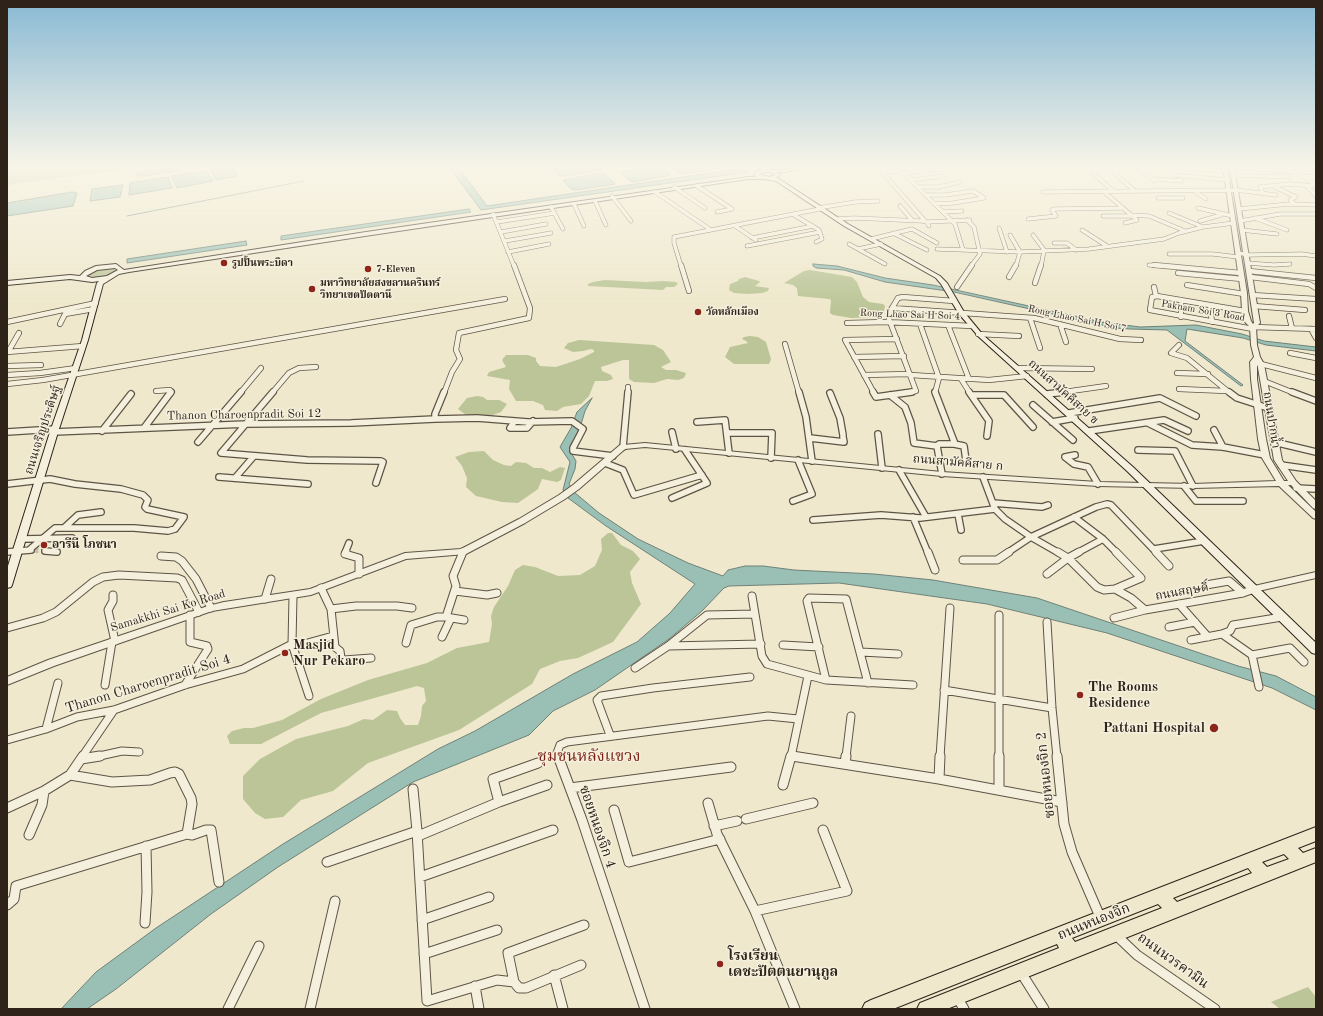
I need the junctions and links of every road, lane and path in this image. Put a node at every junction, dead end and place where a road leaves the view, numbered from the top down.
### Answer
1 (497, 214) edge
2 (497, 214) edge
3 (546, 214) edge
4 (556, 214) edge
5 (579, 214) edge
6 (601, 214) edge
7 (626, 214) edge
8 (688, 214) edge
9 (792, 214) edge
10 (794, 214) edge
11 (829, 214) edge
12 (907, 214) edge
13 (920, 214) edge
14 (945, 214) edge
15 (1056, 214) edge
16 (1172, 214) edge
17 (1247, 214) edge
18 (1277, 214) edge
19 (493, 215) junction
20 (1222, 215) joint
21 (1232, 215) junction
22 (1103, 216) dead end
23 (1132, 216) junction
24 (1240, 216) junction
25 (1255, 218) junction
26 (837, 219) junction
27 (1028, 219) dead end
28 (912, 220) junction
29 (967, 220) junction
30 (972, 220) dead end
31 (631, 221) dead end
32 (952, 221) junction
33 (1200, 221) dead end
34 (497, 222) junction
35 (927, 223) junction
36 (1125, 223) dead end
37 (1234, 223) junction
38 (546, 224) dead end
39 (606, 225) dead end
40 (584, 226) dead end
41 (735, 226) junction
42 (813, 226) junction
43 (1203, 227) junction
44 (999, 228) dead end
45 (563, 230) dead end
46 (711, 230) junction
47 (1082, 230) dead end
48 (1242, 230) junction
49 (1287, 230) dead end
50 (1185, 231) junction
51 (502, 232) junction
52 (820, 232) junction
53 (551, 233) dead end
54 (893, 233) junction
55 (1277, 234) dead end
56 (1010, 235) dead end
57 (1033, 235) dead end
58 (752, 238) junction
59 (871, 239) junction
60 (505, 241) junction
61 (816, 242) dead end
62 (937, 243) dead end
63 (1054, 243) dead end
64 (549, 244) dead end
65 (762, 244) junction
66 (849, 244) dead end
67 (881, 244) junction
68 (747, 246) dead end
69 (1107, 246) junction
70 (858, 249) junction
71 (937, 249) dead end
72 (927, 250) dead end
73 (963, 250) junction
74 (1076, 250) junction
75 (979, 251) junction
76 (1044, 251) junction
77 (508, 252) junction
78 (1007, 252) junction
79 (1020, 252) junction
80 (1169, 254) dead end
81 (1238, 255) junction
82 (1246, 255) junction
83 (1316, 256) edge
84 (885, 264) dead end
85 (1290, 264) dead end
86 (1149, 265) dead end
87 (119, 270) junction
88 (1249, 270) junction
89 (1178, 273) dead end
90 (1241, 273) junction
91 (86, 275) junction
92 (1009, 277) dead end
93 (1316, 278) edge
94 (96, 281) junction
95 (7, 283) edge
96 (1035, 283) dead end
97 (1186, 285) dead end
98 (1154, 287) dead end
99 (950, 288) junction
100 (1316, 288) edge
101 (689, 291) dead end
102 (1244, 294) junction
103 (1252, 295) junction
104 (1156, 296) junction
105 (505, 299) dead end
106 (1316, 299) edge
107 (1181, 300) junction
108 (954, 301) junction
109 (1210, 305) junction
110 (95, 306) junction
111 (1254, 306) junction
112 (892, 308) junction
113 (1305, 310) dead end
114 (1245, 311) junction
115 (961, 313) junction
116 (1289, 316) dead end
117 (1181, 317) junction
118 (1030, 318) junction
119 (7, 322) edge
120 (890, 322) junction
121 (1212, 322) junction
122 (847, 323) dead end
123 (60, 324) dead end
124 (920, 324) junction
125 (1060, 324) junction
126 (948, 325) junction
127 (972, 326) junction
128 (1292, 328) junction
129 (1314, 329) edge
130 (1253, 330) junction
131 (19, 333) dead end
132 (978, 334) junction
133 (1019, 336) dead end
134 (1316, 338) edge
135 (897, 339) junction
136 (1142, 340) dead end
137 (1066, 342) dead end
138 (785, 344) dead end
139 (1179, 345) dead end
140 (83, 346) junction
141 (1040, 348) dead end
142 (8, 352) edge
143 (1290, 353) dead end
144 (904, 356) junction
145 (854, 357) junction
146 (1316, 358) edge
147 (1257, 361) junction
148 (33, 365) junction
149 (41, 365) dead end
150 (7, 366) edge
151 (316, 367) dead end
152 (262, 368) dead end
153 (1018, 368) junction
154 (1092, 369) dead end
155 (74, 371) junction
156 (1176, 373) dead end
157 (24, 374) junction
158 (911, 374) junction
159 (1208, 374) junction
160 (7, 375) edge
161 (864, 375) junction
162 (1027, 376) junction
163 (939, 378) junction
164 (1316, 378) edge
165 (969, 379) junction
166 (961, 380) junction
167 (1264, 381) junction
168 (7, 384) edge
169 (1106, 386) dead end
170 (628, 387) dead end
171 (1179, 389) dead end
172 (156, 391) dead end
173 (1226, 391) junction
174 (830, 393) dead end
175 (131, 394) dead end
176 (1047, 394) junction
177 (890, 395) junction
178 (972, 395) junction
179 (1316, 401) edge
180 (1033, 405) dead end
181 (1257, 406) junction
182 (1268, 408) junction
183 (1072, 416) junction
184 (1196, 416) dead end
185 (435, 419) junction
186 (697, 422) dead end
187 (1052, 422) junction
188 (1148, 423) junction
189 (246, 424) junction
190 (213, 425) junction
191 (1034, 427) dead end
192 (144, 428) junction
193 (1214, 430) dead end
194 (54, 431) junction
195 (102, 431) junction
196 (1089, 431) junction
197 (1188, 431) dead end
198 (7, 432) edge
199 (672, 432) dead end
200 (727, 433) junction
201 (878, 434) dead end
202 (987, 436) dead end
203 (810, 438) junction
204 (1073, 440) dead end
205 (198, 442) dead end
206 (1274, 442) junction
207 (954, 444) junction
208 (937, 446) junction
209 (624, 447) junction
210 (1223, 448) junction
211 (676, 449) junction
212 (686, 450) junction
213 (1138, 450) dead end
214 (1316, 452) edge
215 (729, 453) junction
216 (1075, 455) dead end
217 (1265, 455) junction
218 (254, 456) junction
219 (613, 456) junction
220 (771, 458) junction
221 (798, 460) junction
222 (812, 461) junction
223 (966, 461) dead end
224 (605, 462) junction
225 (1281, 465) junction
226 (882, 468) junction
227 (899, 470) junction
228 (1316, 470) edge
229 (942, 474) junction
230 (702, 475) junction
231 (219, 477) dead end
232 (235, 478) junction
233 (983, 478) junction
234 (40, 479) junction
235 (376, 483) dead end
236 (7, 484) edge
237 (308, 484) dead end
238 (1098, 484) junction
239 (1282, 484) junction
240 (1294, 485) junction
241 (1147, 486) junction
242 (1184, 486) junction
243 (1193, 486) junction
244 (1316, 489) edge
245 (672, 498) dead end
246 (793, 501) dead end
247 (1243, 501) dead end
248 (1048, 505) dead end
249 (994, 506) junction
250 (1316, 506) edge
251 (101, 512) dead end
252 (958, 514) junction
253 (1316, 516) edge
254 (914, 517) junction
255 (926, 517) junction
256 (1074, 517) junction
257 (813, 520) dead end
258 (65, 527) junction
259 (961, 530) dead end
260 (1031, 537) junction
261 (72, 538) dead end
262 (22, 539) junction
263 (41, 539) junction
264 (1103, 539) junction
265 (1204, 542) junction
266 (349, 543) dead end
267 (1154, 549) junction
268 (18, 550) junction
269 (45, 551) tunnel mouth
270 (7, 552) edge
271 (57, 552) dead end
272 (463, 552) junction
273 (161, 556) dead end
274 (1068, 558) junction
275 (962, 560) dead end
276 (1169, 566) dead end
277 (935, 570) dead end
278 (359, 574) junction
279 (1047, 574) dead end
280 (1316, 575) edge
281 (271, 579) dead end
282 (7, 585) edge
283 (1206, 585) dead end
284 (321, 588) junction
285 (1115, 589) junction
286 (1254, 589) junction
287 (455, 591) junction
288 (497, 592) dead end
289 (1243, 593) junction
290 (113, 595) dead end
291 (293, 596) junction
292 (752, 596) dead end
293 (265, 599) junction
294 (1179, 604) junction
295 (211, 608) junction
296 (412, 608) dead end
297 (950, 608) dead end
298 (331, 609) junction
299 (1146, 610) junction
300 (195, 614) junction
301 (755, 614) junction
302 (999, 615) dead end
303 (448, 617) junction
304 (1282, 617) junction
305 (1114, 618) dead end
306 (464, 620) dead end
307 (1047, 622) dead end
308 (1195, 622) junction
309 (1169, 627) dead end
310 (7, 628) edge
311 (1222, 634) junction
312 (333, 636) junction
313 (442, 637) dead end
314 (1208, 637) junction
315 (1191, 640) dead end
316 (114, 641) junction
317 (406, 643) dead end
318 (761, 644) junction
319 (293, 645) junction
320 (783, 645) dead end
321 (668, 646) junction
322 (820, 647) junction
323 (1316, 650) edge
324 (861, 652) junction
325 (898, 654) dead end
326 (1252, 655) junction
327 (371, 658) dead end
328 (1304, 662) dead end
329 (635, 668) dead end
330 (808, 676) junction
331 (750, 677) dead end
332 (826, 680) junction
333 (7, 681) edge
334 (58, 683) dead end
335 (868, 683) junction
336 (105, 685) dead end
337 (185, 685) junction
338 (913, 685) dead end
339 (1259, 687) dead end
340 (944, 690) junction
341 (309, 696) dead end
342 (998, 700) junction
343 (1052, 708) junction
344 (114, 710) junction
345 (851, 716) dead end
346 (798, 719) junction
347 (46, 729) junction
348 (610, 735) junction
349 (7, 740) edge
350 (139, 752) dead end
351 (791, 756) junction
352 (81, 759) junction
353 (538, 763) dead end
354 (845, 764) junction
355 (732, 767) dead end
356 (70, 775) junction
357 (939, 779) junction
358 (547, 785) dead end
359 (783, 785) dead end
360 (570, 788) junction
361 (413, 789) dead end
362 (999, 790) junction
363 (44, 791) junction
364 (498, 802) junction
365 (1062, 802) junction
366 (708, 803) dead end
367 (813, 803) dead end
368 (7, 808) edge
369 (614, 810) dead end
370 (746, 819) dead end
371 (737, 821) dead end
372 (714, 826) junction
373 (553, 830) dead end
374 (823, 830) dead end
375 (187, 834) junction
376 (417, 834) junction
377 (1316, 834) edge
378 (29, 835) dead end
379 (720, 839) junction
380 (146, 846) junction
381 (1286, 846) junction
382 (1316, 855) edge
383 (1251, 860) junction
384 (1300, 861) junction
385 (327, 862) dead end
386 (1264, 875) junction
387 (420, 877) junction
388 (219, 882) dead end
389 (1161, 895) junction
390 (489, 897) dead end
391 (335, 901) dead end
392 (7, 905) edge
393 (754, 911) junction
394 (1174, 911) junction
395 (1101, 919) junction
396 (422, 920) junction
397 (145, 923) dead end
398 (584, 925) dead end
399 (497, 930) dead end
400 (1115, 934) junction
401 (1060, 935) junction
402 (259, 946) dead end
403 (1071, 951) junction
404 (424, 954) junction
405 (581, 965) dead end
406 (1020, 971) junction
407 (554, 975) junction
408 (514, 982) junction
409 (475, 986) junction
410 (960, 1003) edge
411 (228, 1009) edge
412 (310, 1009) edge
413 (479, 1009) edge
414 (563, 1009) edge
415 (645, 1009) edge
416 (795, 1009) edge
417 (871, 1009) edge
418 (926, 1009) edge
419 (1044, 1009) edge
420 (1215, 1009) edge

1 - 19 main road
2 - 19 main road
3 - 34 street
4 - 45 street
5 - 40 street
6 - 39 street
7 - 31 street
8 - 46 street
9 - 41 street
10 - 42 street
11 - 26 main road, ถนนสามัคคีสาย ข
12 - 28 street
13 - 35 street
14 - 32 street
15 - 27 street
16 - 43 street
17 - 24 street
18 - 25 street
19 - 34 street
19 - 87 main road
20 - 21 street
20 - 33 street
21 - 24 street
21 - 37 street, ถนนปากน้ำ
22 - 23 street
23 - 36 street
23 - 50 street
24 - 25 street
24 - 48 street, ถนนปากน้ำ
25 - 49 street
26 - 28 street
26 - 59 main road, ถนนสามัคคีสาย ข
28 - 35 street
29 - 30 street
29 - 32 street
29 - 75 street
32 - 35 street
32 - 73 street
34 - 51 street
37 - 43 street
37 - 81 street, ถนนปากน้ำ
38 - 51 street
41 - 46 street
41 - 58 street
42 - 52 street
42 - 58 street
43 - 50 street
44 - 78 street
46 - 101 street
47 - 69 street
48 - 55 street
48 - 82 street, ถนนปากน้ำ
50 - 69 street
51 - 60 street
52 - 61 street
52 - 65 street
53 - 60 street
54 - 59 street
54 - 62 street
54 - 72 street
56 - 79 street
57 - 76 street
58 - 65 street
59 - 67 main road, ถนนสามัคคีสาย ข
60 - 77 street
63 - 74 street
64 - 77 street
65 - 68 street
66 - 70 street
67 - 70 street
67 - 99 main road, ถนนสามัคคีสาย ข
69 - 74 street
70 - 84 street
71 - 73 street
73 - 75 street
74 - 76 street
75 - 78 street
75 - 99 street
76 - 79 street
76 - 96 street
77 - 185 street
78 - 79 street
79 - 92 street
80 - 81 street
81 - 82 street
81 - 90 street, ถนนปากน้ำ
82 - 83 street
82 - 88 street, ถนนปากน้ำ
85 - 88 street
86 - 90 street
87 - 91 main road
87 - 94 main road
88 - 90 street
88 - 93 street
88 - 100 street
88 - 103 street, ถนนปากน้ำ
89 - 90 street
90 - 102 street, ถนนปากน้ำ
91 - 94 main road
91 - 95 main road
94 - 110 main road, ถนนเจริญประดิษฐ์
97 - 102 street
98 - 104 street
99 - 108 main road, ถนนสามัคคีสาย ข
102 - 114 street, ถนนปากน้ำ
103 - 106 street
103 - 111 street, ถนนปากน้ำ
104 - 107 street
104 - 117 street, Paknam Soi 3 Road
105 - 155 street
107 - 109 street
107 - 117 street
108 - 112 street
108 - 115 main road, ถนนสามัคคีสาย ข
109 - 114 street
109 - 121 street
110 - 119 street
110 - 123 street
110 - 140 main road, ถนนเจริญประดิษฐ์
111 - 113 street
111 - 130 street, ถนนปากน้ำ
112 - 115 street, Rong Lhao Sai H Soi 7
112 - 120 street
114 - 130 street, ถนนปากน้ำ
115 - 118 street, Rong Lhao Sai H Soi 7
115 - 127 main road, ถนนสามัคคีสาย ข
116 - 128 street
117 - 121 street, Paknam Soi 3 Road
118 - 125 street, Rong Lhao Sai H Soi 7
118 - 141 street
120 - 122 street, Rong Lhao Sai H Soi 4
120 - 124 street, Rong Lhao Sai H Soi 4
120 - 135 street
121 - 130 street, Paknam Soi 3 Road
124 - 126 street, Rong Lhao Sai H Soi 4
124 - 163 street
125 - 136 street, Rong Lhao Sai H Soi 7
125 - 137 street
126 - 127 street, Rong Lhao Sai H Soi 4
126 - 165 street
127 - 132 main road, ถนนสามัคคีสาย ข
128 - 129 street, Paknam Soi 3 Road
128 - 130 street, Paknam Soi 3 Road
129 - 134 street
130 - 147 street, ถนนปากน้ำ
131 - 142 street
132 - 133 street
132 - 153 main road, ถนนสามัคคีสาย ข
135 - 144 street
135 - 145 street
138 - 203 street
139 - 159 street
140 - 142 street
140 - 155 main road, ถนนเจริญประดิษฐ์
143 - 146 street
144 - 145 street
144 - 158 street
145 - 161 street
147 - 164 street
147 - 167 street, ถนนปากน้ำ
147 - 181 street, ถนนปากน้ำ
148 - 149 street
148 - 150 street
148 - 157 street
151 - 189 street
152 - 190 street
153 - 154 street
153 - 162 main road, ถนนสามัคคีสาย ข
155 - 157 street
155 - 168 street
155 - 194 main road, ถนนเจริญประดิษฐ์
156 - 159 street
157 - 160 street
158 - 161 street
158 - 163 street
158 - 177 street
159 - 173 street
161 - 177 street
162 - 165 street
162 - 176 main road, ถนนสามัคคีสาย ข
163 - 166 street
163 - 207 street
165 - 166 street
166 - 178 street
167 - 179 street
167 - 182 street, ถนนปากน้ำ
169 - 176 street
170 - 209 street
171 - 173 street
172 - 192 street
173 - 181 street
174 - 203 street
175 - 195 street
176 - 183 main road, ถนนสามัคคีสาย ข
177 - 208 street
178 - 191 street
178 - 202 street
180 - 187 street
181 - 182 street
181 - 217 street, ถนนปากน้ำ
182 - 206 street, ถนนปากน้ำ
183 - 184 street
183 - 187 street
183 - 196 main road, ถนนสามัคคีสาย ข
185 - 189 street, Thanon Charoenpradit Soi 12
185 - 219 street, Thanon Charoenpradit Soi 12
186 - 200 street
187 - 204 street
188 - 196 street
188 - 197 street
188 - 210 street
189 - 190 street, Thanon Charoenpradit Soi 12
189 - 218 street
190 - 192 street, Thanon Charoenpradit Soi 12
190 - 205 street
192 - 195 street, Thanon Charoenpradit Soi 12
193 - 210 street
194 - 195 street, Thanon Charoenpradit Soi 12
194 - 198 street, Thanon Charoenpradit Soi 12
194 - 234 main road, ถนนเจริญประดิษฐ์
196 - 241 main road, ถนนสามัคคีสาย ข
199 - 211 street
200 - 215 street
200 - 220 street
201 - 226 street
203 - 222 street
206 - 214 street
206 - 225 street, ถนนปากน้ำ
207 - 208 street
207 - 223 street
208 - 229 street
209 - 211 street, ถนนสามัคคีสาย ก
209 - 219 street, Samakkhi Sai Ko Road
210 - 217 street
211 - 212 street, ถนนสามัคคีสาย ก
212 - 215 street, ถนนสามัคคีสาย ก
212 - 230 street
213 - 243 street
215 - 220 street, ถนนสามัคคีสาย ก
216 - 238 street
217 - 239 street, ถนนปากน้ำ
218 - 232 street
218 - 235 street
219 - 224 street, Samakkhi Sai Ko Road
220 - 221 street, ถนนสามัคคีสาย ก
221 - 222 street, ถนนสามัคคีสาย ก
221 - 246 street
222 - 226 street, ถนนสามัคคีสาย ก
224 - 230 street
224 - 272 street, Samakkhi Sai Ko Road
225 - 228 street
225 - 240 street, ถนนปากน้ำ
226 - 227 street, ถนนสามัคคีสาย ก
227 - 229 street, ถนนสามัคคีสาย ก
227 - 255 street
229 - 233 street, ถนนสามัคคีสาย ก
230 - 245 street
231 - 232 street
232 - 237 street
233 - 238 street, ถนนสามัคคีสาย ก
233 - 249 street
234 - 236 street
234 - 258 street
234 - 262 main road, ถนนเจริญประดิษฐ์
238 - 241 street, ถนนสามัคคีสาย ก
239 - 240 street, ถนนสามัคคีสาย ก
239 - 243 street, ถนนสามัคคีสาย ก
239 - 253 street, ถนนปากน้ำ
240 - 244 street
240 - 250 street, ถนนปากน้ำ
241 - 242 street, ถนนสามัคคีสาย ก
241 - 265 main road, ถนนสามัคคีสาย ข
242 - 243 street, ถนนสามัคคีสาย ก
242 - 247 street
248 - 249 street
249 - 252 street
249 - 260 street
251 - 258 street
252 - 255 street
252 - 259 street
254 - 255 street
254 - 257 street
254 - 277 street
256 - 260 street
256 - 264 street
256 - 267 street
258 - 263 street
260 - 274 street
260 - 275 street
261 - 263 street
262 - 263 street
262 - 268 main road, ถนนเจริญประดิษฐ์
263 - 268 street
264 - 274 street
264 - 285 street
265 - 267 street
265 - 286 main road, ถนนสามัคคีสาย ข
266 - 278 street
267 - 276 street
268 - 270 street
268 - 282 main road, ถนนเจริญประดิษฐ์
269 - 271 street
272 - 278 street, Samakkhi Sai Ko Road
272 - 287 street
273 - 295 street
274 - 279 street
274 - 285 street
278 - 284 street, Samakkhi Sai Ko Road
280 - 286 street
281 - 293 street
283 - 289 street
284 - 291 street, Samakkhi Sai Ko Road
284 - 298 street
285 - 299 street
286 - 289 street, ถนนสฤษดิ์
286 - 304 main road, ถนนสามัคคีสาย ข
287 - 288 street
287 - 303 street
289 - 294 street, ถนนสฤษดิ์
290 - 316 street
291 - 293 street, Samakkhi Sai Ko Road
291 - 319 street
292 - 301 street
293 - 295 street, Samakkhi Sai Ko Road
294 - 299 street, ถนนสฤษดิ์
294 - 308 street
295 - 300 street, Samakkhi Sai Ko Road
296 - 298 street
297 - 340 street
298 - 312 street
299 - 305 street, ถนนสฤษดิ์
300 - 310 street
300 - 316 street, Samakkhi Sai Ko Road
300 - 337 street
301 - 318 street
301 - 321 street
302 - 342 street
303 - 306 street
303 - 313 street
303 - 317 street
304 - 311 street
304 - 323 main road, ถนนสามัคคีสาย ข
307 - 343 street, ซอยหนองจิก 2
308 - 309 street
308 - 314 street
311 - 314 street
311 - 326 street
312 - 319 street, Thanon Charoenpradit Soi 4
312 - 327 street
314 - 315 street
316 - 333 street, Samakkhi Sai Ko Road
316 - 336 street
318 - 321 street
318 - 330 street
319 - 337 street, Thanon Charoenpradit Soi 4
319 - 341 street
320 - 322 street
321 - 329 street
322 - 324 street
322 - 332 street
324 - 325 street
324 - 335 street
326 - 328 street
326 - 339 street
330 - 332 street
330 - 346 street
331 - 348 street
332 - 335 street
334 - 347 street
335 - 338 street
337 - 344 street, Thanon Charoenpradit Soi 4
340 - 342 street
340 - 357 street
342 - 343 street
342 - 362 street
343 - 365 street, ซอยหนองจิก 2
344 - 347 street, Thanon Charoenpradit Soi 4
344 - 352 street
345 - 354 street
346 - 348 street, ซอยหนองจิก 4
346 - 351 street
347 - 349 street, Thanon Charoenpradit Soi 4
348 - 360 street, ซอยหนองจิก 4
350 - 352 street
351 - 354 street
351 - 359 street
352 - 356 street
353 - 364 street
354 - 357 street
355 - 360 street
356 - 363 street
356 - 375 street
357 - 362 street
358 - 364 street
360 - 415 street, ซอยหนองจิก 4
361 - 376 street
362 - 365 street
363 - 368 street
363 - 378 street
364 - 376 street
365 - 395 street, ซอยหนองจิก 2
366 - 372 street
367 - 370 street
369 - 379 street
371 - 372 street
372 - 379 street
373 - 387 street
374 - 393 street
375 - 380 street
375 - 388 street
376 - 385 street
376 - 387 street
377 - 381 main road, ถนนหนองจิก
379 - 393 street
380 - 392 street
380 - 397 street
381 - 383 main road, ถนนหนองจิก
381 - 384 main road
382 - 384 main road, ถนนหนองจิก
383 - 386 main road
383 - 389 main road, ถนนหนองจิก
384 - 386 main road, ถนนหนองจิก
386 - 394 main road, ถนนหนองจิก
387 - 396 street
389 - 394 main road
389 - 395 main road, ถนนหนองจิก
390 - 396 street
391 - 412 street
393 - 416 street
394 - 400 main road, ถนนหนองจิก
395 - 401 main road, ถนนหนองจิก
396 - 404 street
398 - 408 street
399 - 404 street
400 - 403 main road, ถนนหนองจิก
400 - 420 street, ถนนนวรคามิน
401 - 403 main road
401 - 417 main road, ถนนหนองจิก
402 - 411 street
403 - 406 main road, ถนนหนองจิก
404 - 409 street
405 - 407 street
406 - 410 main road, ถนนหนองจิก
406 - 419 street
407 - 408 street
407 - 414 street
408 - 409 street
409 - 413 street
410 - 418 main road, ถนนหนองจิก

